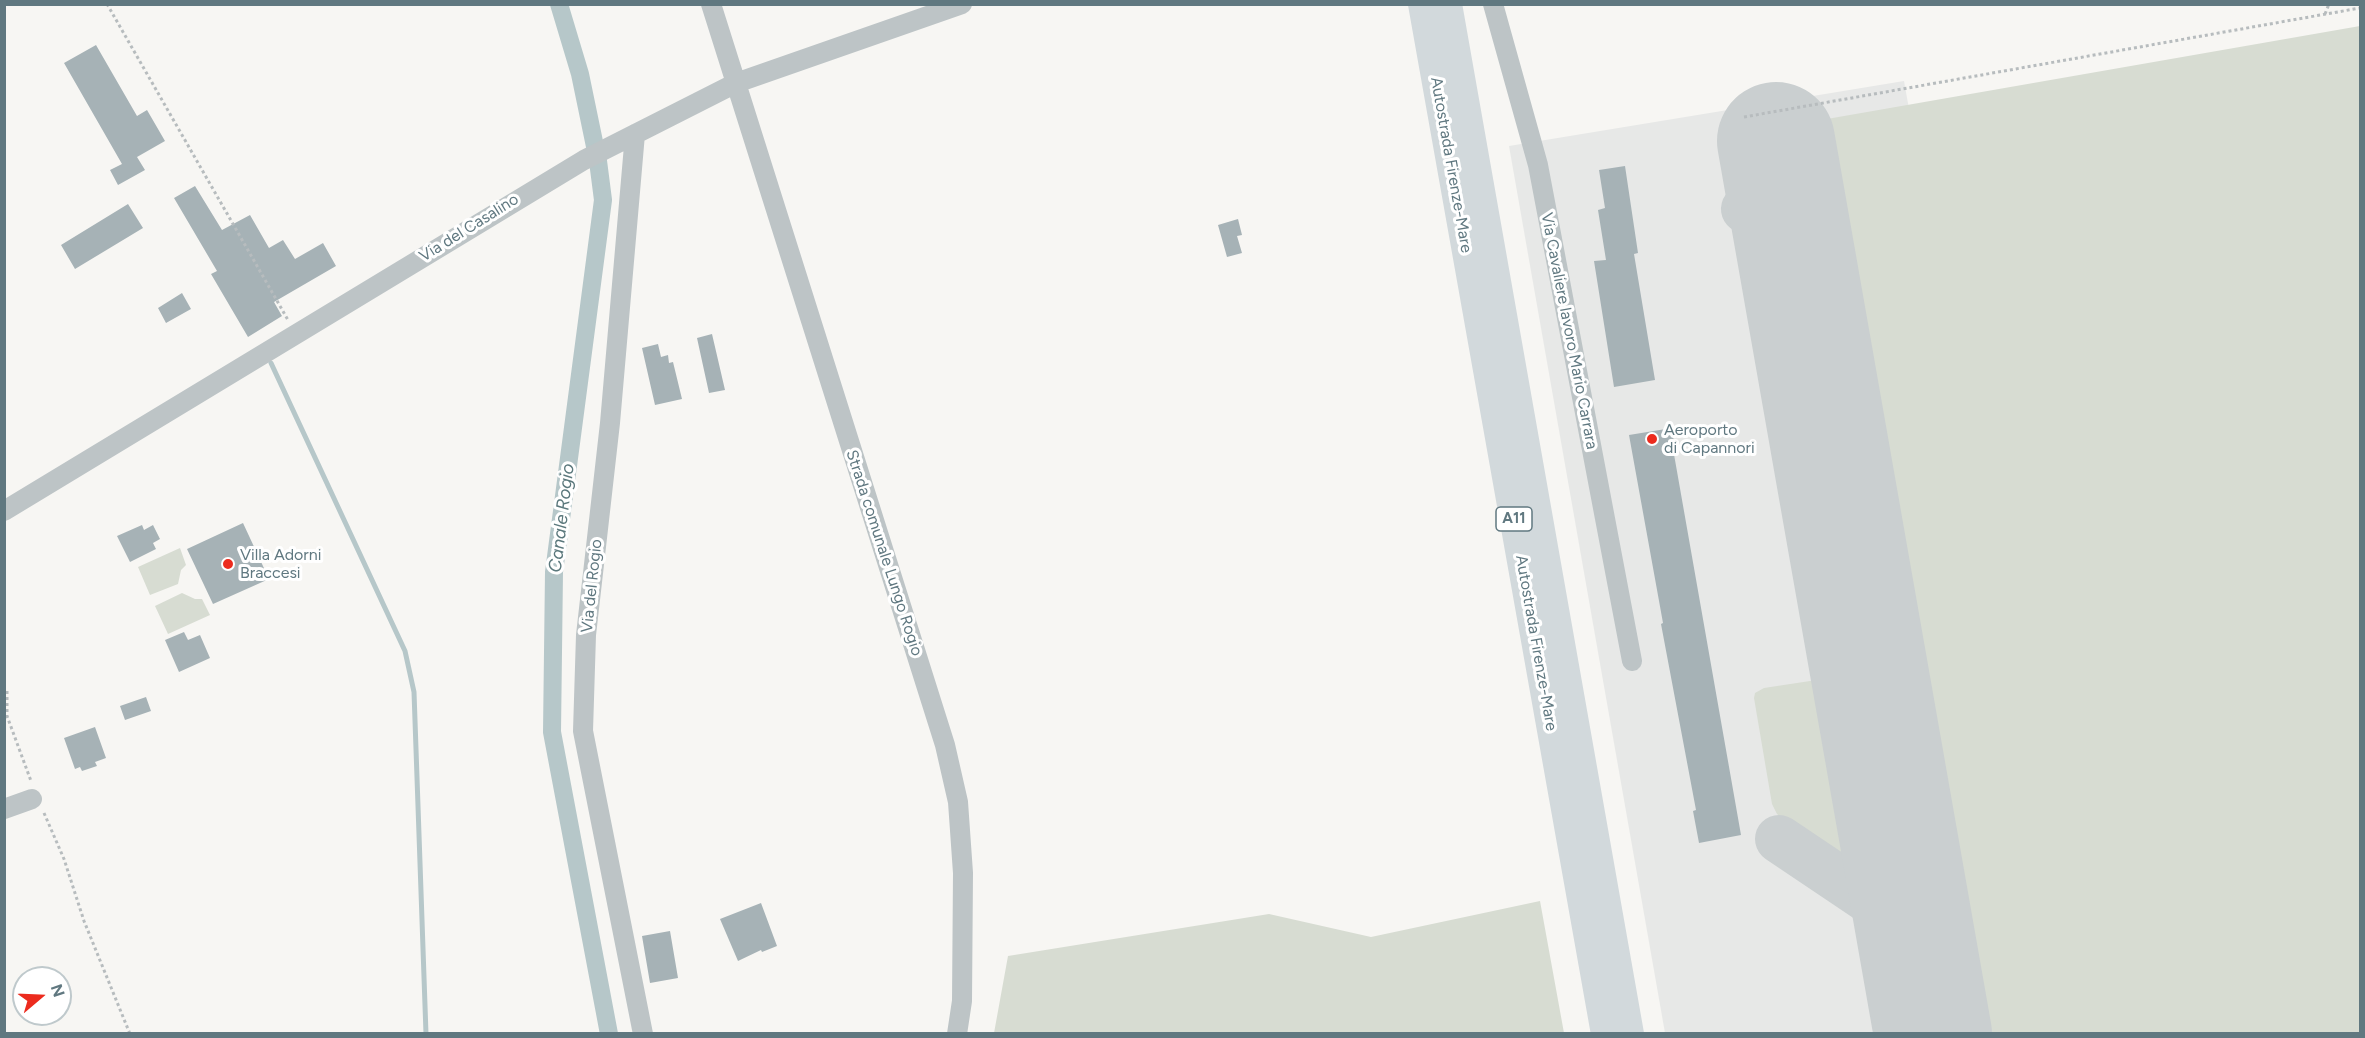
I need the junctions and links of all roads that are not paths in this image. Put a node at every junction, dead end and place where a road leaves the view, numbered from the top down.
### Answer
1 (711, 4) edge
2 (962, 4) edge
3 (1422, 4) edge
4 (1448, 4) edge
5 (1493, 4) edge
6 (736, 83) junction
7 (635, 134) junction
8 (4, 511) edge
9 (1632, 661) dead end
10 (32, 799) road end
11 (4, 809) edge
12 (643, 1034) edge
13 (957, 1034) edge
14 (1605, 1034) edge
15 (1630, 1034) edge

1 - 6 street, Strada comunale Lungo Rogio
2 - 6 street, Via del Casalino
3 - 14 highway, Autostrada Firenze-Mare / A11
4 - 15 highway, Autostrada Firenze-Mare / A11
5 - 9 street, Via Cavaliere lavoro Mario Carrara
6 - 7 street, Via del Casalino
6 - 13 street, Strada comunale Lungo Rogio
7 - 8 street, Via del Casalino
7 - 12 street, Via del Rogio
10 - 11 street

